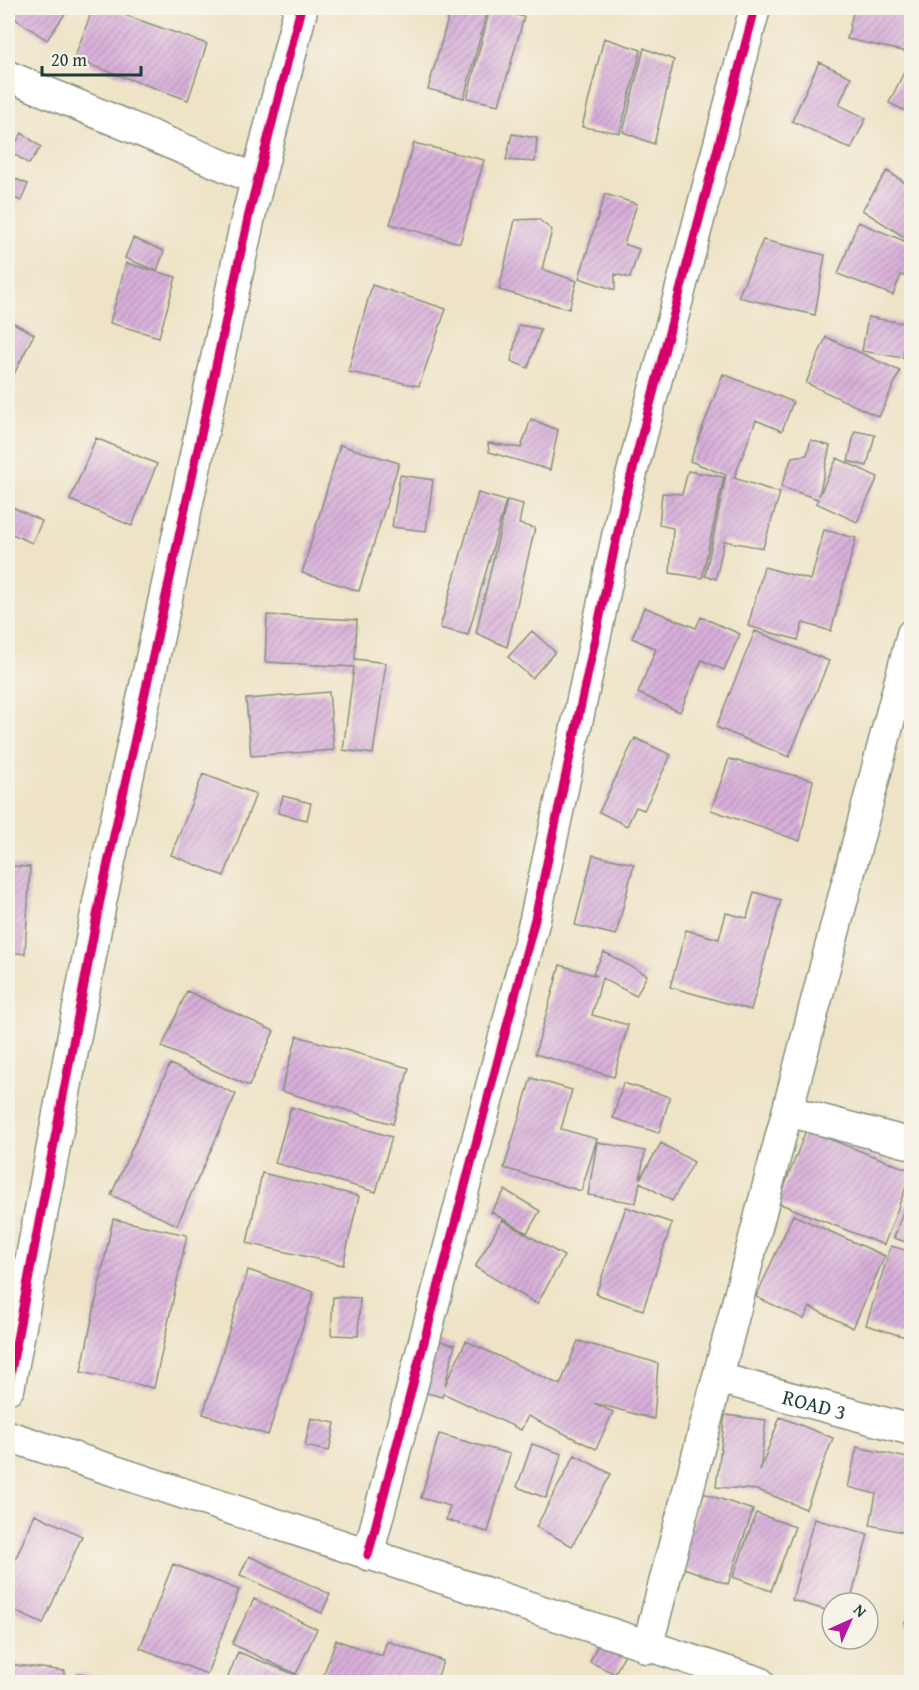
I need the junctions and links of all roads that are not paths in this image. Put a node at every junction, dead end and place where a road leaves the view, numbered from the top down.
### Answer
1 (301, 8) edge
2 (755, 8) edge
3 (8, 76) edge
4 (258, 180) junction
5 (912, 634) edge
6 (788, 1111) junction
7 (912, 1144) edge
8 (16, 1301) edge
9 (718, 1378) junction
10 (8, 1387) edge
11 (912, 1430) edge
12 (8, 1436) edge
13 (368, 1555) junction
14 (647, 1648) junction
15 (759, 1683) edge

1 - 4 street
2 - 13 street
3 - 4 street
4 - 8 street
5 - 6 street
6 - 7 street
6 - 9 street
8 - 10 street
9 - 11 street, ROAD 3
9 - 14 street
12 - 13 street
13 - 14 street
14 - 15 street

